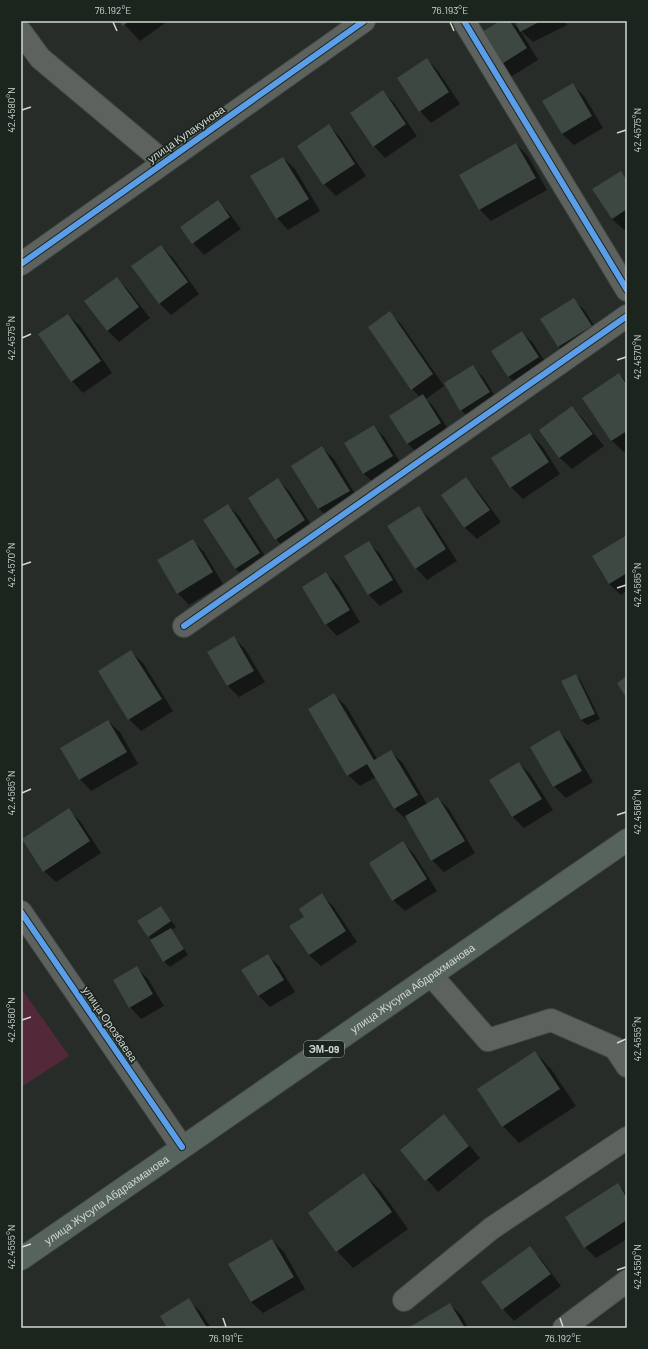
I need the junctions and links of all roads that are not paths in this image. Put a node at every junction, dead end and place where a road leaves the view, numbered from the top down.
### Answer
1 (364, 21) edge
2 (464, 21) edge
3 (21, 32) edge
4 (164, 162) junction
5 (21, 264) edge
6 (627, 290) edge
7 (627, 316) edge
8 (184, 626) dead end
9 (627, 840) edge
10 (21, 912) edge
11 (431, 975) junction
12 (627, 1066) edge
13 (627, 1138) edge
14 (182, 1147) junction
15 (21, 1259) edge
16 (627, 1281) edge
17 (404, 1300) dead end
18 (564, 1328) edge

1 - 4 street, улица Кулакунова
2 - 6 street
3 - 4 street
4 - 5 street, улица Кулакунова
7 - 8 street
9 - 11 highway, улица Жусупа Абдрахманова / ЭМ-09
10 - 14 street, улица Орозбаева
11 - 12 street
11 - 14 highway, улица Жусупа Абдрахманова / ЭМ-09
13 - 17 street
14 - 15 highway, улица Жусупа Абдрахманова / ЭМ-09
16 - 18 street

